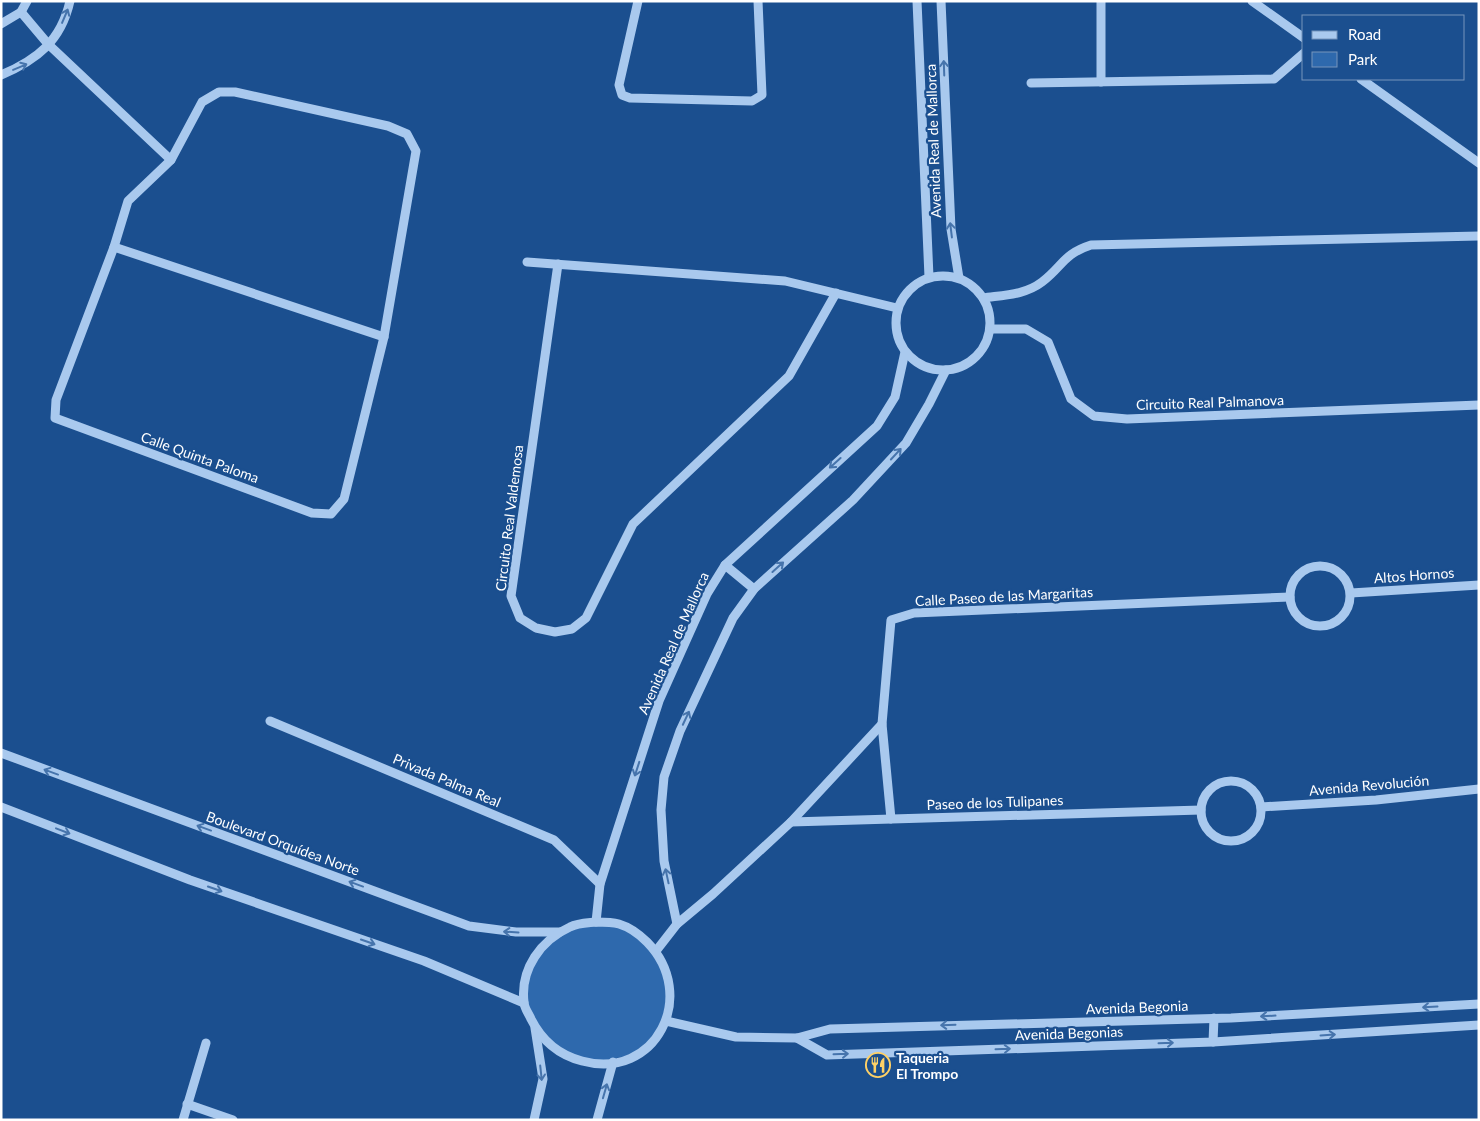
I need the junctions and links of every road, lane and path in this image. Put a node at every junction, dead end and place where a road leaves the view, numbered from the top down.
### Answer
1 (28, 1) edge
2 (70, 1) edge
3 (638, 1) edge
4 (758, 1) edge
5 (917, 1) edge
6 (941, 1) edge
7 (1101, 1) edge
8 (1252, 1) edge
9 (20, 12) junction
10 (1, 24) edge
11 (1302, 37) edge
12 (48, 44) junction
13 (1302, 55) edge
14 (1, 75) edge
15 (1362, 80) edge
16 (1101, 82) junction
17 (1031, 83) dead end
18 (171, 160) junction
19 (1479, 162) edge
20 (1479, 236) edge
21 (114, 247) junction
22 (527, 262) dead end
23 (558, 264) junction
24 (929, 277) junction
25 (959, 278) junction
26 (836, 293) junction
27 (983, 298) junction
28 (898, 308) junction
29 (990, 329) junction
30 (384, 337) junction
31 (905, 352) junction
32 (946, 370) junction
33 (1479, 405) edge
34 (725, 565) junction
35 (1479, 584) edge
36 (754, 589) junction
37 (1351, 593) junction
38 (1290, 597) junction
39 (270, 721) dead end
40 (882, 724) junction
41 (1, 753) edge
42 (1479, 789) edge
43 (1, 807) edge
44 (1262, 807) junction
45 (1201, 810) junction
46 (891, 819) junction
47 (791, 822) junction
48 (600, 884) junction
49 (596, 922) junction
50 (677, 924) junction
51 (560, 932) junction
52 (656, 950) junction
53 (524, 1003) junction
54 (1479, 1004) edge
55 (1214, 1018) junction
56 (666, 1021) junction
57 (534, 1025) junction
58 (1479, 1025) edge
59 (796, 1038) junction
60 (1213, 1042) junction
61 (206, 1043) dead end
62 (613, 1062) junction
63 (188, 1104) junction
64 (183, 1120) edge
65 (233, 1120) edge
66 (534, 1120) edge
67 (597, 1120) edge

1 - 9 street
12 -> 2 street
3 - 4 street
5 - 24 street, Avenida Real de Mallorca
25 -> 6 street, Avenida Real de Mallorca
7 - 16 street
8 - 11 street
9 - 10 street
9 - 12 street
14 -> 12 street
12 - 18 street
13 - 16 street
15 - 19 street
16 - 17 street
18 - 21 street, Calle Quinta Paloma
18 - 30 street, Calle Quinta Paloma
20 - 27 street
21 - 30 street
21 - 30 street, Calle Quinta Paloma
22 - 23 street
23 - 26 street
23 - 26 street, Circuito Real Valdemosa
24 - 25 street
24 - 28 street
25 - 27 street
26 - 28 street
27 - 29 street
28 - 31 street
29 - 32 street
29 - 33 street, Circuito Real Palmanova
31 - 32 street
31 -> 34 street, Avenida Real de Mallorca
36 -> 32 street
34 - 36 street
34 -> 48 street, Avenida Real de Mallorca
35 - 37 street, Altos Hornos
50 -> 36 street
37 - 38 street
37 - 38 street
38 - 40 street, Calle Paseo de las Margaritas
39 - 48 street, Privada Palma Real
40 - 46 street, Calle Paseo de las Margaritas
40 - 47 street
51 -> 41 street, Boulevard Orquídea Norte
42 - 44 street, Avenida Revolución
43 -> 53 street
44 - 45 street
44 - 45 street
45 - 46 street, Paseo de los Tulipanes
46 - 47 street, Paseo de los Tulipanes
47 - 50 street
48 - 49 street, Avenida Real de Mallorca
49 - 51 street
49 - 52 street
50 - 52 street
51 - 53 street
52 - 56 street
53 - 57 street
54 -> 55 street, Avenida Begonia
55 -> 59 street, Avenida Begonia
55 - 60 street
56 - 59 street, Avenida Begonias
56 - 62 street
57 - 62 street
57 -> 66 street
60 -> 58 street, Avenida Begonias
59 -> 60 street, Avenida Begonias
61 - 63 street
67 -> 62 street
63 - 64 street
63 - 65 street

